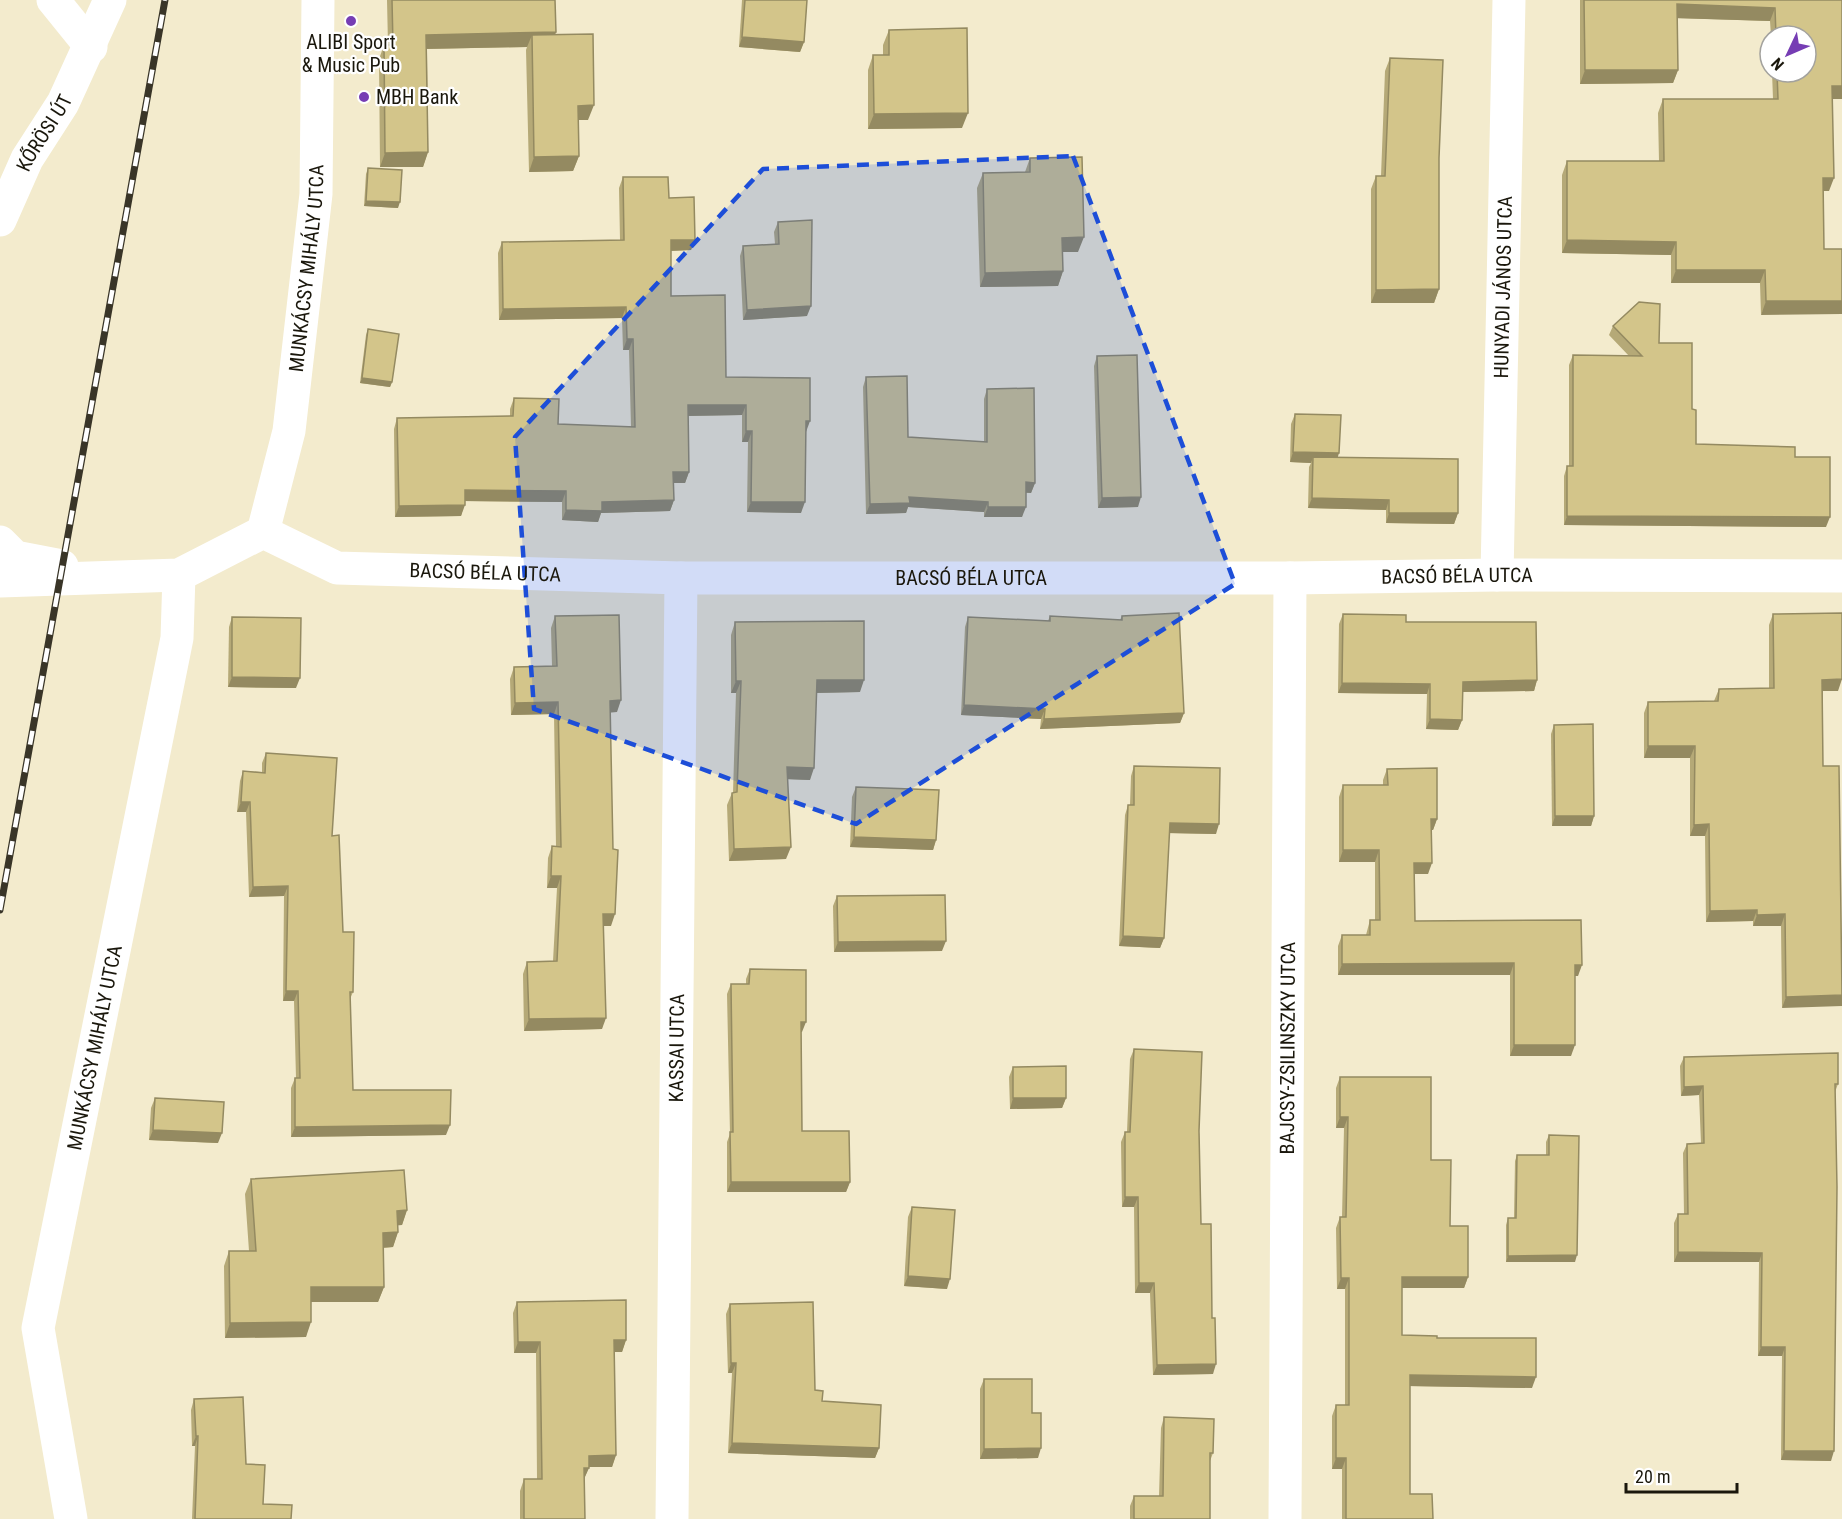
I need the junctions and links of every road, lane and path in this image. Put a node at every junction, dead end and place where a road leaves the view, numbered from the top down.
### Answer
1 (53, 0) edge
2 (110, 0) edge
3 (318, 0) edge
4 (1509, 0) edge
5 (91, 47) junction
6 (0, 220) edge
7 (263, 532) junction
8 (0, 542) edge
9 (1497, 574) junction
10 (179, 575) junction
11 (1842, 576) edge
12 (120, 577) junction
13 (681, 578) junction
14 (1290, 579) junction
15 (0, 581) edge
16 (71, 1519) edge
17 (672, 1519) edge
18 (1285, 1519) edge

1 - 5 street
2 - 5 street, KŐRÖSI ÚT
3 - 7 street, MUNKÁCSY MIHÁLY UTCA
4 - 9 street, HUNYADI JÁNOS UTCA
5 - 6 street, KŐRÖSI ÚT
7 - 10 street
7 - 13 street, BACSÓ BÉLA UTCA
8 - 12 street
9 - 11 street, BACSÓ BÉLA UTCA
9 - 14 street, BACSÓ BÉLA UTCA
10 - 12 street
10 - 16 street, MUNKÁCSY MIHÁLY UTCA
12 - 15 street
13 - 14 street, BACSÓ BÉLA UTCA
13 - 17 street, KASSAI UTCA
14 - 18 street, BAJCSY-ZSILINSZKY UTCA

